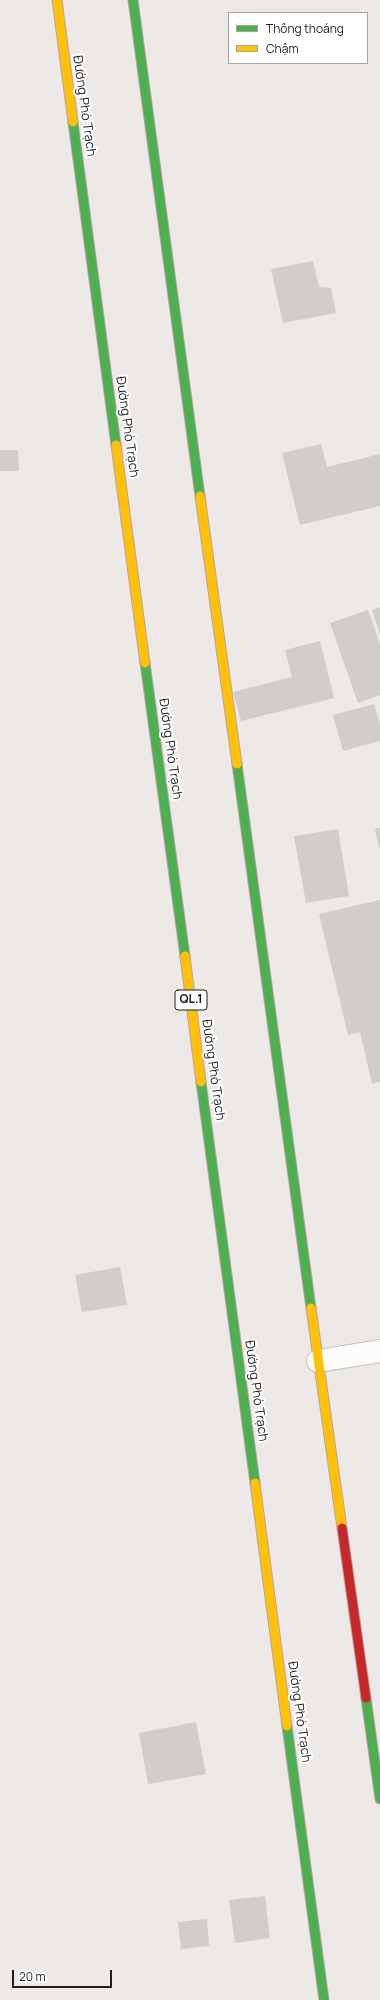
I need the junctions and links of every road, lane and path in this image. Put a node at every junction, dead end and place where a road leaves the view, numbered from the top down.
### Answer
1 (57, 0) edge
2 (133, 0) edge
3 (380, 1351) edge
4 (318, 1361) junction
5 (380, 1799) edge
6 (324, 2000) edge

1 - 6 highway, Đường Phò Trạch / QL.1
2 - 4 highway
3 - 4 street
4 - 5 highway

